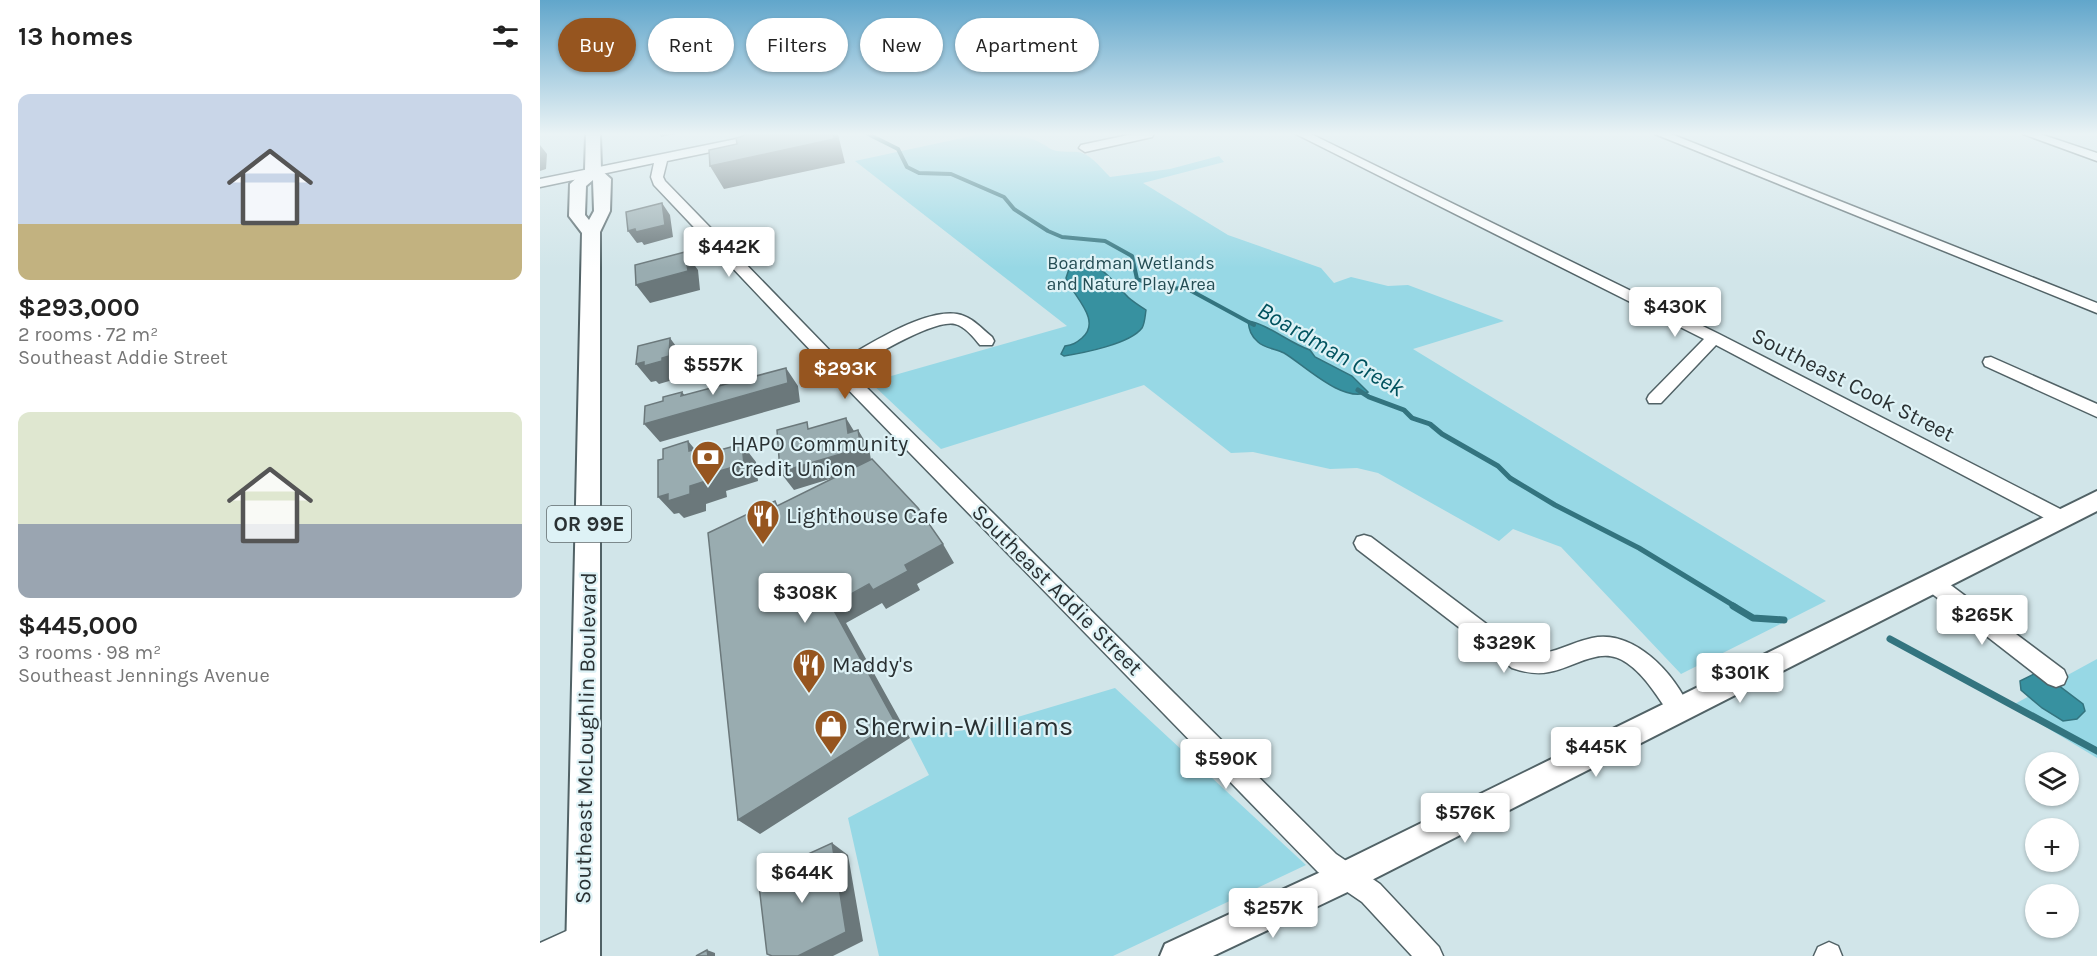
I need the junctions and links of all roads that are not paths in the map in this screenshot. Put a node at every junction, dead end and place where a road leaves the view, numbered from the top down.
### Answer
1 (561, 179) edge
2 (585, 179) edge
3 (602, 179) edge
4 (658, 179) edge
5 (1392, 179) edge
6 (1773, 179) edge
7 (540, 183) edge
8 (591, 232) junction
9 (2097, 308) edge
10 (1714, 338) junction
11 (986, 341) dead end
12 (1991, 362) dead end
13 (838, 369) junction
14 (1655, 399) dead end
15 (2097, 411) edge
16 (2097, 500) edge
17 (2061, 518) junction
18 (1364, 543) dead end
19 (1933, 584) junction
20 (2056, 677) dead end
21 (1679, 710) junction
22 (1347, 876) junction
23 (584, 946) edge
24 (542, 956) edge
25 (1177, 956) edge
26 (1430, 956) edge

1 - 7 street
2 - 8 main road, Southeast McLoughlin Boulevard / OR 99E
3 - 8 main road, Southeast McLoughlin Boulevard / OR 99E
4 - 13 street, Southeast Addie Street
5 - 10 street, Southeast Cook Street
6 - 9 street
8 - 23 main road, Southeast McLoughlin Boulevard / OR 99E
10 - 14 street
10 - 17 street, Southeast Cook Street
11 - 13 street
12 - 15 street
13 - 22 street, Southeast Addie Street
16 - 17 main road
17 - 19 main road
18 - 21 street
19 - 20 street
19 - 21 main road
21 - 22 main road
22 - 25 main road
22 - 26 street, Southeast Addie Street
23 - 24 street

